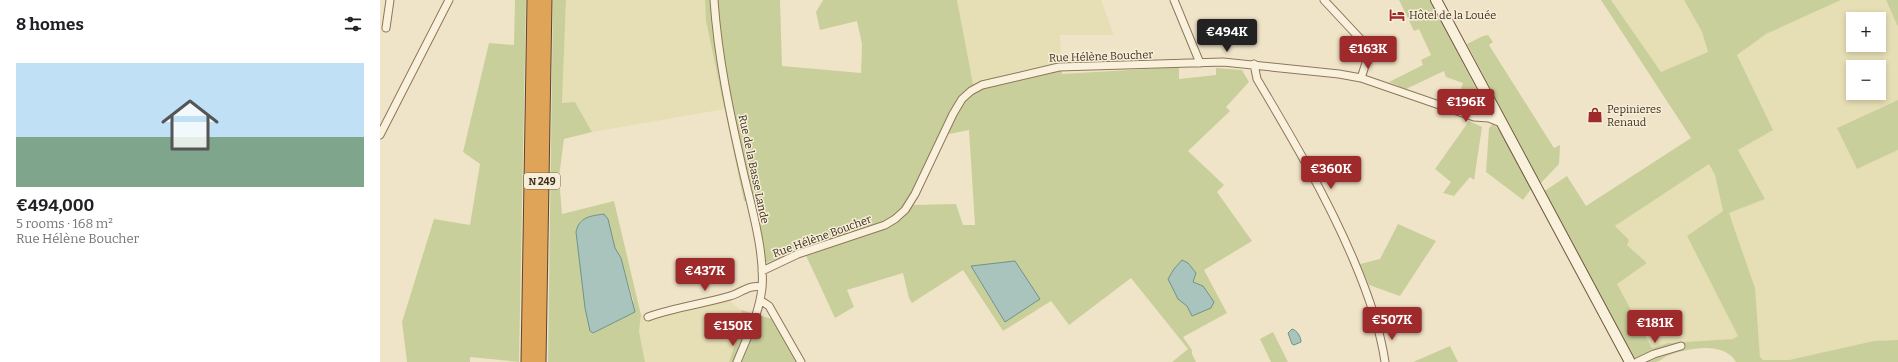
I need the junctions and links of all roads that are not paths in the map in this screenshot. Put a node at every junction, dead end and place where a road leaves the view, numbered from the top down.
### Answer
1 (390, 0) edge
2 (449, 0) edge
3 (534, 0) edge
4 (546, 0) edge
5 (714, 0) edge
6 (1174, 0) edge
7 (1324, 0) edge
8 (1436, 0) edge
9 (386, 28) dead end
10 (1200, 63) junction
11 (1254, 64) junction
12 (1361, 78) junction
13 (1488, 99) junction
14 (1474, 117) junction
15 (1501, 123) junction
16 (380, 135) edge
17 (762, 271) junction
18 (762, 287) junction
19 (760, 300) junction
20 (758, 312) junction
21 (773, 316) junction
22 (648, 317) dead end
23 (747, 342) junction
24 (1680, 346) dead end
25 (528, 362) edge
26 (539, 362) edge
27 (737, 362) edge
28 (743, 362) edge
29 (801, 362) edge
30 (1385, 362) edge
31 (1630, 362) edge
32 (1637, 362) edge

1 - 9 street
2 - 16 street
3 - 25 highway, N 249
4 - 26 highway, N 249
5 - 17 street, Rue de la Basse Lande
6 - 10 street
7 - 12 street
8 - 13 main road
10 - 11 street, Rue Hélène Boucher
10 - 17 street, Rue Hélène Boucher
11 - 12 street, Rue Hélène Boucher
11 - 30 street
12 - 14 street, Rue Hélène Boucher
13 - 14 street
13 - 15 main road
14 - 15 street, Rue Hélène Boucher
15 - 31 main road
17 - 18 street, Rue de la Basse Lande
18 - 19 street, Rue de la Basse Lande
18 - 22 street
19 - 20 street, Rue de la Basse Lande
19 - 21 street
20 - 21 street
20 - 23 street, Rue de la Basse Lande
21 - 29 street
23 - 27 street, Rue de la Basse Lande
23 - 28 street, Rue de la Basse Lande
24 - 32 street

